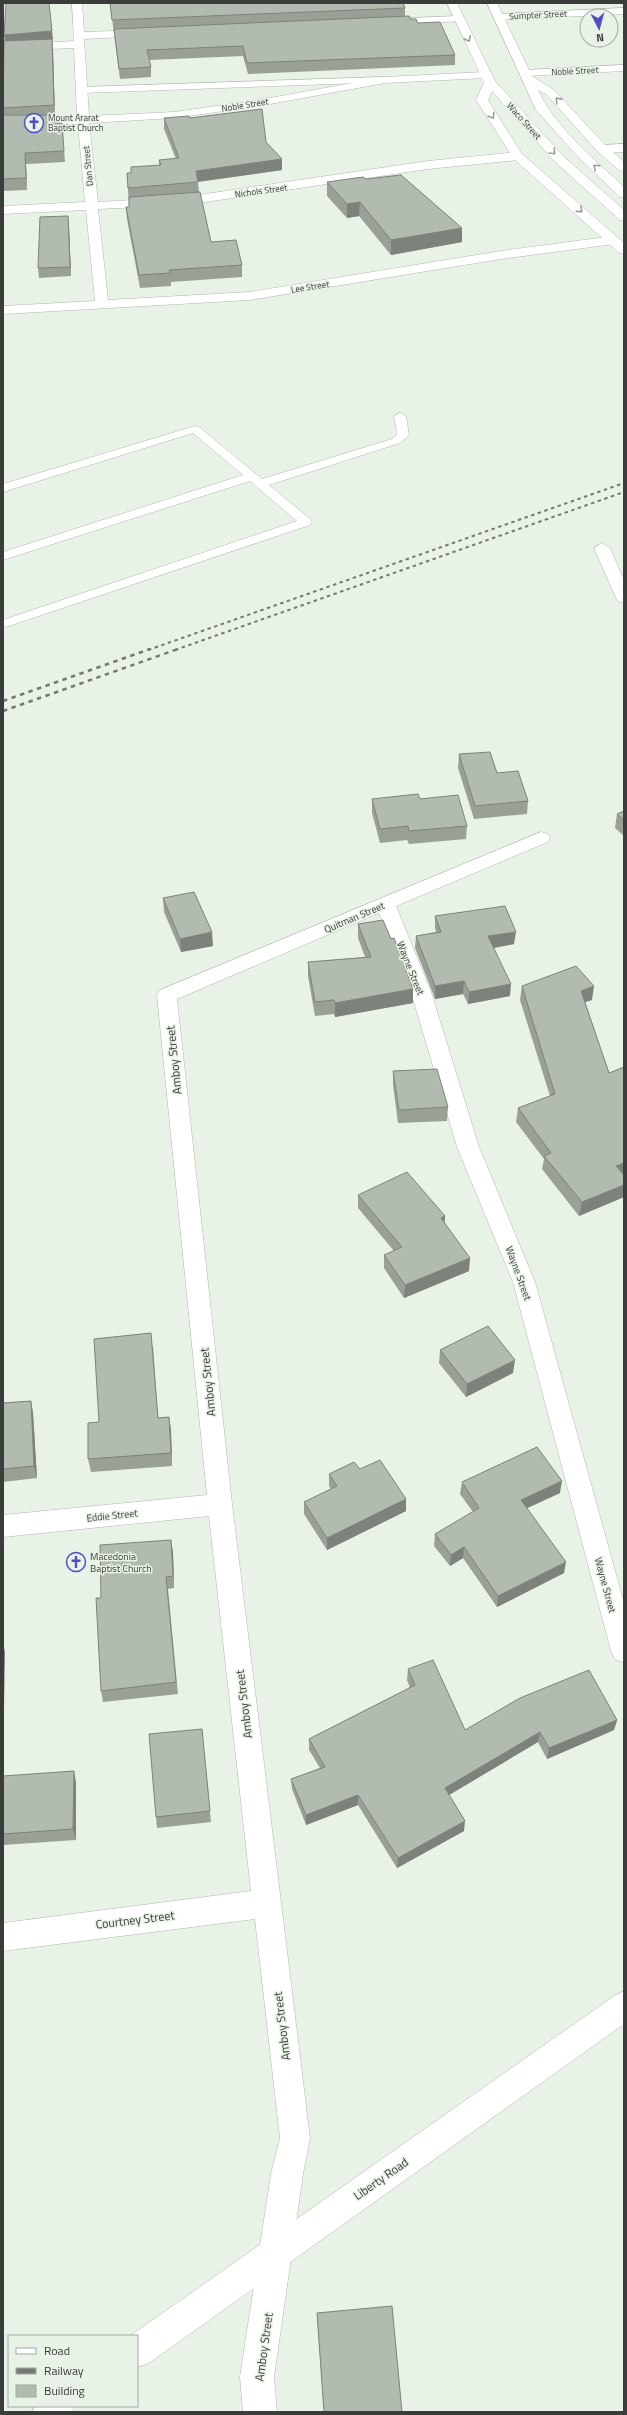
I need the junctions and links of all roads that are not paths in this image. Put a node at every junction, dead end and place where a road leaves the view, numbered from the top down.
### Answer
1 (77, 3) edge
2 (452, 3) edge
3 (492, 3) edge
4 (624, 11) edge
5 (499, 17) junction
6 (458, 18) junction
7 (380, 22) edge
8 (153, 33) edge
9 (79, 40) junction
10 (3, 48) edge
11 (624, 68) edge
12 (526, 76) junction
13 (488, 78) junction
14 (385, 80) junction
15 (82, 90) junction
16 (83, 120) junction
17 (3, 124) edge
18 (624, 148) edge
19 (602, 149) junction
20 (518, 156) junction
21 (624, 168) edge
22 (624, 194) edge
23 (92, 205) junction
24 (3, 210) edge
25 (624, 217) edge
26 (614, 240) junction
27 (624, 250) edge
28 (102, 304) junction
29 (3, 310) edge
30 (400, 416) dead end
31 (256, 480) junction
32 (3, 488) edge
33 (602, 548) dead end
34 (3, 556) edge
35 (624, 598) edge
36 (3, 624) edge
37 (541, 838) dead end
38 (385, 904) junction
39 (167, 994) joint
40 (220, 1504) junction
41 (3, 1526) edge
42 (624, 1651) edge
43 (267, 1903) junction
44 (3, 1937) edge
45 (624, 2006) edge
46 (277, 2253) junction
47 (138, 2350) edge
48 (260, 2412) edge

1 - 9 street, Dan Street
2 - 6 street, Waco Street
3 - 5 street, Waco Street
4 - 5 street, Sumpter Street
5 - 12 street, Waco Street
6 - 7 street
6 -> 13 street, Waco Street
8 - 9 street
9 - 10 street
9 - 15 street, Dan Street
11 - 12 street, Noble Street
19 -> 12 street
22 -> 12 street, Waco Street
13 - 14 street, Noble Street
13 -> 20 street
13 -> 25 street, Waco Street
14 - 15 lane
14 - 16 street, Noble Street
15 - 16 street, Dan Street
16 - 17 street, Noble Street
16 - 23 street, Dan Street
18 - 19 street
19 - 21 street
20 - 23 street, Nichols Street
20 -> 26 street
23 - 24 street, Nichols Street
23 - 28 street, Dan Street
26 - 27 street
26 - 28 street, Lee Street
28 - 29 street, Lee Street
30 - 31 lane
31 - 32 lane
31 - 34 lane
31 - 36 lane
33 - 35 street
37 - 38 street, Quitman Street
38 - 39 street, Quitman Street
38 - 42 street, Wayne Street
39 - 40 street, Amboy Street
40 - 41 street, Eddie Street
40 - 43 street, Amboy Street
43 - 44 street, Courtney Street
43 - 46 street, Amboy Street
45 - 46 street, Liberty Road
46 - 47 street, Liberty Road
46 - 48 street, Amboy Street

